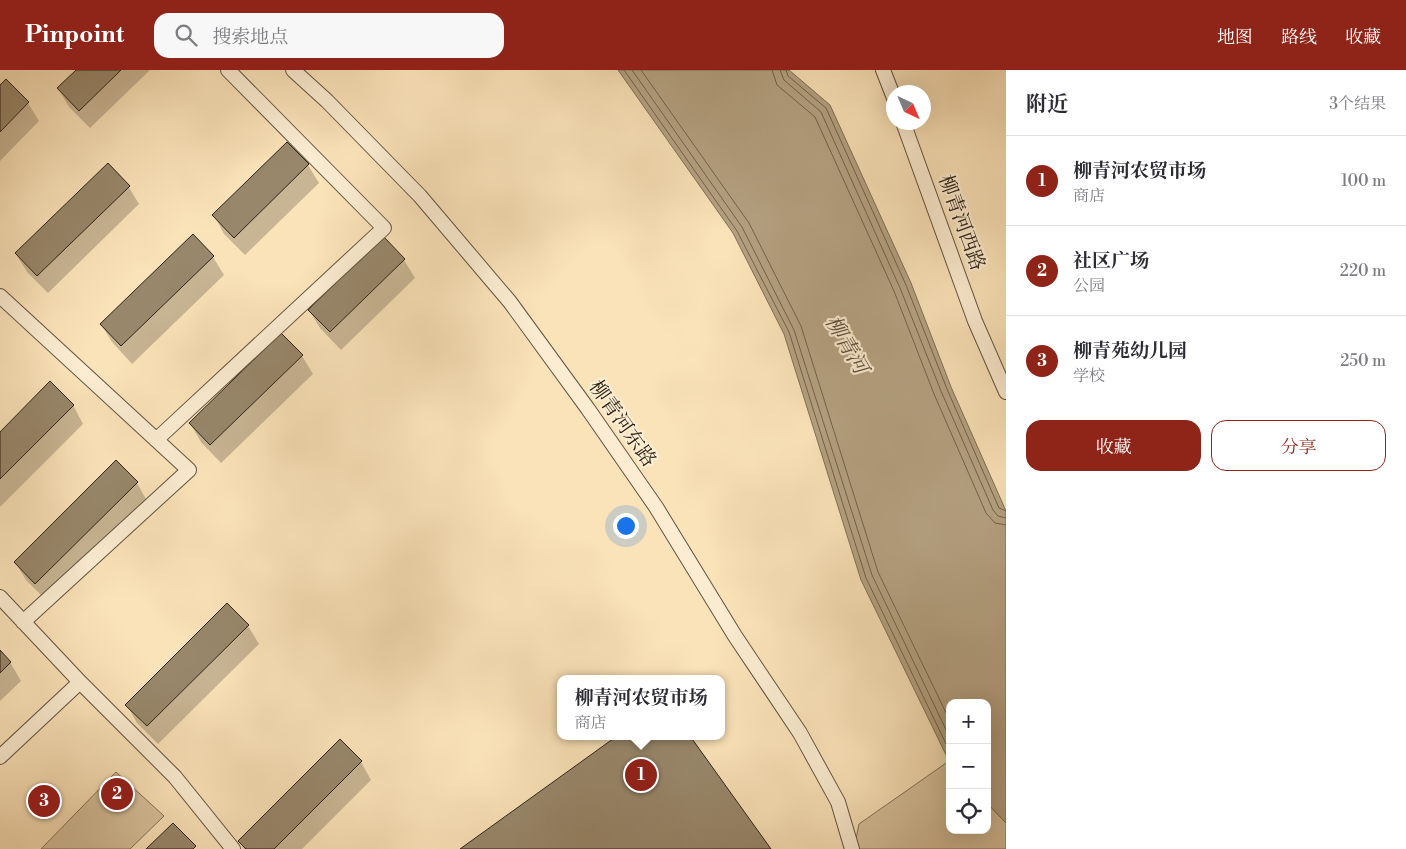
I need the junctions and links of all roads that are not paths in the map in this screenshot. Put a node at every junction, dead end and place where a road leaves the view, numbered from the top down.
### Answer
1 (228, 70) edge
2 (292, 70) edge
3 (882, 70) edge
4 (888, 85) edge
5 (906, 130) edge
6 (0, 296) edge
7 (1006, 392) edge
8 (156, 440) junction
9 (0, 597) edge
10 (24, 622) junction
11 (80, 682) junction
12 (0, 757) edge
13 (233, 849) edge
14 (852, 849) edge

1 - 8 street
2 - 14 street, 柳青河东路
3 - 4 street
5 - 7 street, 柳青河西路
6 - 8 street
8 - 10 street
9 - 10 street
10 - 11 street
11 - 12 street
11 - 13 street

